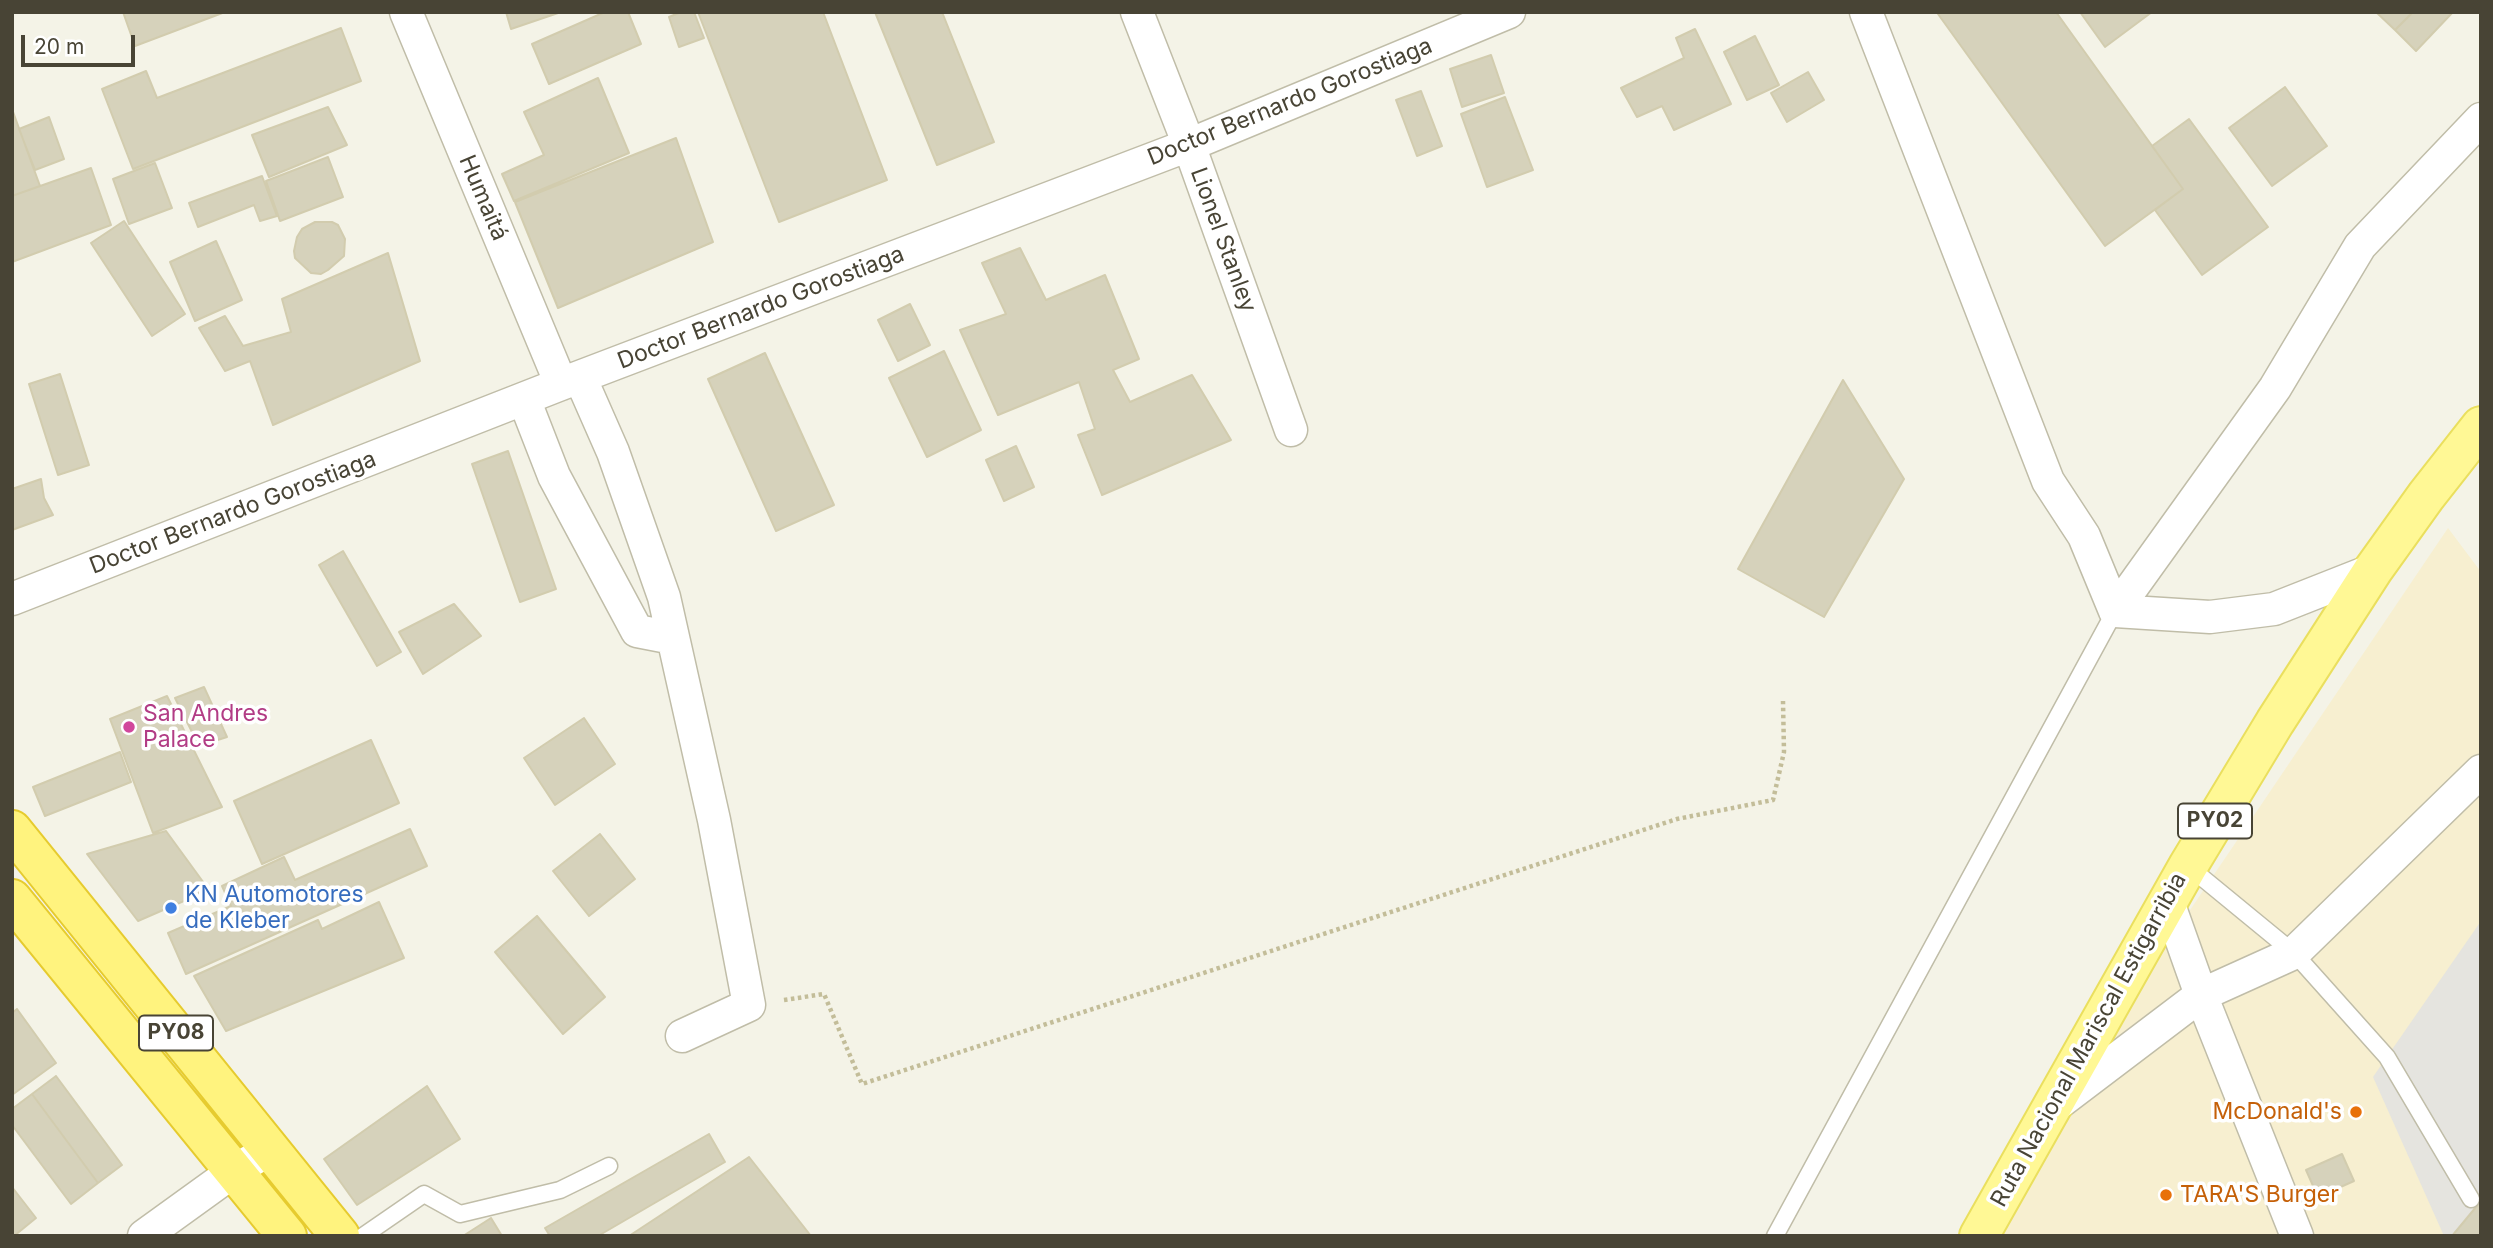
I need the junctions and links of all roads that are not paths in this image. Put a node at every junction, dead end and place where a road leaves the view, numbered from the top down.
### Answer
1 (406, 12) edge
2 (1137, 12) edge
3 (1509, 12) edge
4 (1866, 12) edge
5 (2481, 120) edge
6 (1189, 145) junction
7 (571, 380) junction
8 (524, 398) junction
9 (2481, 426) edge
10 (1291, 430) dead end
11 (2373, 570) junction
12 (12, 600) edge
13 (2115, 611) junction
14 (673, 638) junction
15 (2481, 771) edge
16 (12, 830) edge
17 (2188, 866) junction
18 (12, 899) edge
19 (2168, 902) junction
20 (2294, 953) junction
21 (2201, 995) junction
22 (682, 1036) dead end
23 (2048, 1111) junction
24 (269, 1150) junction
25 (609, 1166) dead end
26 (234, 1171) junction
27 (2471, 1199) dead end
28 (144, 1236) edge
29 (287, 1236) edge
30 (340, 1236) edge
31 (363, 1236) edge
32 (1775, 1236) edge
33 (1979, 1236) edge
34 (2297, 1236) edge

1 - 7 street, Humaitá
2 - 6 street, Lionel Stanley
3 - 6 street, Doctor Bernardo Gorostiaga
4 - 13 street
5 - 13 street
6 - 7 street, Doctor Bernardo Gorostiaga
6 - 10 street, Lionel Stanley
7 - 8 street, Doctor Bernardo Gorostiaga
7 - 14 street, Humaitá
8 - 12 street, Doctor Bernardo Gorostiaga
8 - 14 street
9 - 11 main road, Ruta Nacional Mariscal Estigarribia / PY02
11 - 13 street
11 - 17 main road, Ruta Nacional Mariscal Estigarribia / PY02
13 - 32 lane
14 - 22 street, Humaitá
15 - 20 street
16 - 24 highway, PY08
17 - 19 main road, Ruta Nacional Mariscal Estigarribia / PY02
17 - 20 lane
18 - 26 highway, PY08
19 - 21 street
19 - 23 main road, Ruta Nacional Mariscal Estigarribia / PY02
20 - 21 street
20 - 27 lane
21 - 23 street
21 - 34 street
23 - 33 main road, Ruta Nacional Mariscal Estigarribia / PY02
24 - 26 street
24 - 30 highway, PY08
25 - 31 lane
26 - 28 street
26 - 29 highway, PY08

